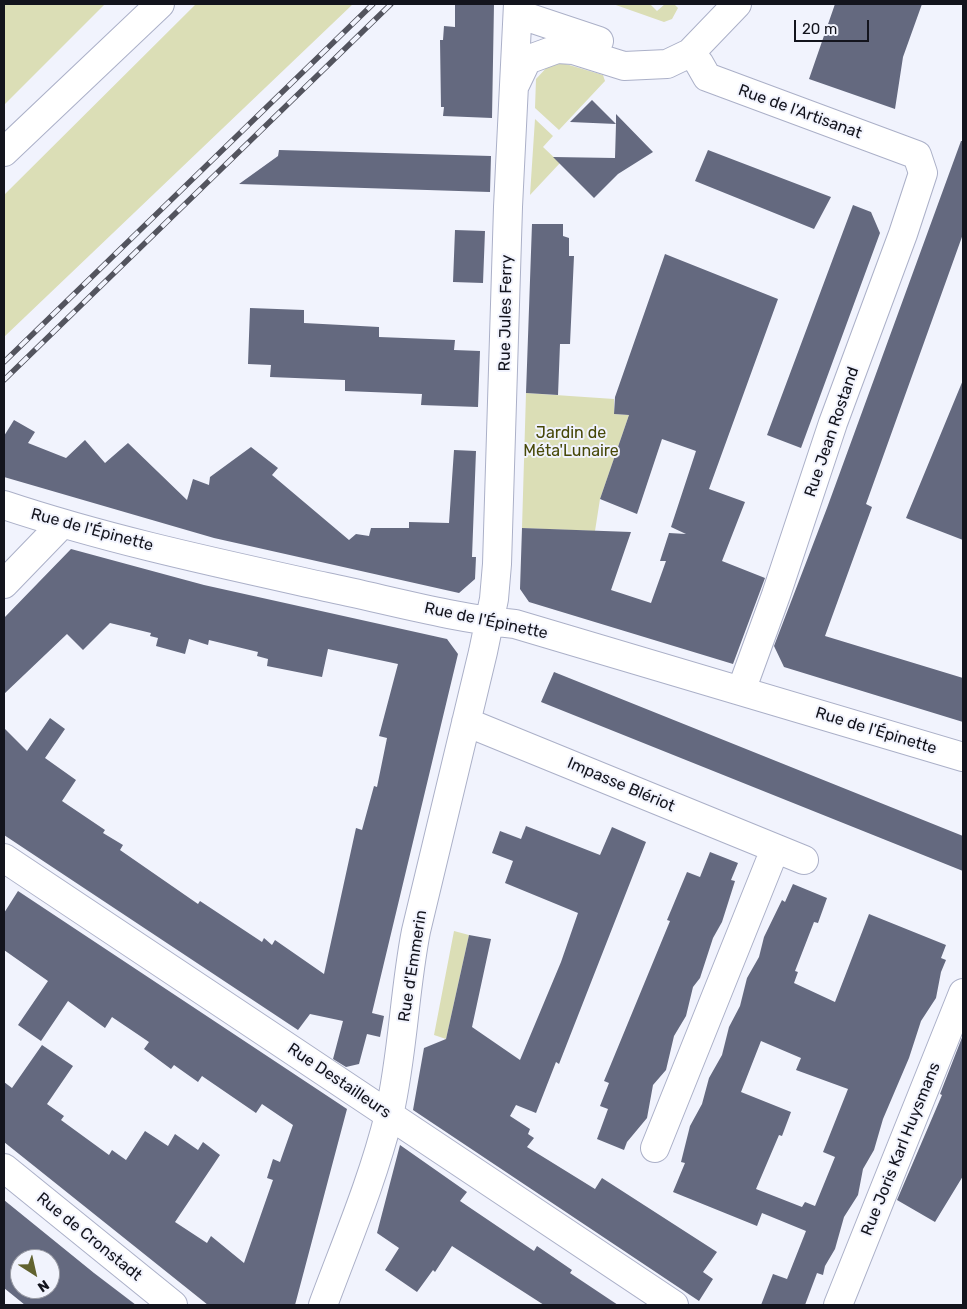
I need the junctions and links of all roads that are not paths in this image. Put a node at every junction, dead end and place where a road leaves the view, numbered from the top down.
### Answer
1 (160, 4) edge
2 (737, 4) edge
3 (518, 9) edge
4 (684, 55) junction
5 (514, 86) junction
6 (4, 152) edge
7 (923, 173) joint
8 (4, 505) edge
9 (62, 524) junction
10 (4, 584) edge
11 (490, 622) junction
12 (740, 690) junction
13 (466, 722) junction
14 (963, 757) edge
15 (775, 849) junction
16 (4, 858) edge
17 (804, 860) dead end
18 (963, 993) edge
19 (389, 1115) junction
20 (655, 1148) dead end
21 (4, 1168) edge
22 (173, 1305) edge
23 (323, 1305) edge
24 (674, 1305) edge
25 (838, 1305) edge

1 - 6 street
2 - 4 street
3 - 4 street
3 - 5 street, Rue Jules Ferry
4 - 5 street
4 - 7 street, Rue de l'Artisanat
5 - 11 street, Rue Jules Ferry
7 - 12 street, Rue Jean Rostand
8 - 9 street, Rue de l'Épinette
9 - 10 street
9 - 11 street, Rue de l'Épinette
11 - 12 street, Rue de l'Épinette
11 - 13 street, Rue d'Emmerin
12 - 14 street, Rue de l'Épinette
13 - 15 street, Impasse Blériot
13 - 19 street, Rue d'Emmerin
15 - 17 street, Impasse Blériot
15 - 20 street
16 - 19 street, Rue Destailleurs
18 - 25 street, Rue Joris Karl Huysmans
19 - 23 street, Rue d'Emmerin
19 - 24 street, Rue Destailleurs
21 - 22 street, Rue de Cronstadt

